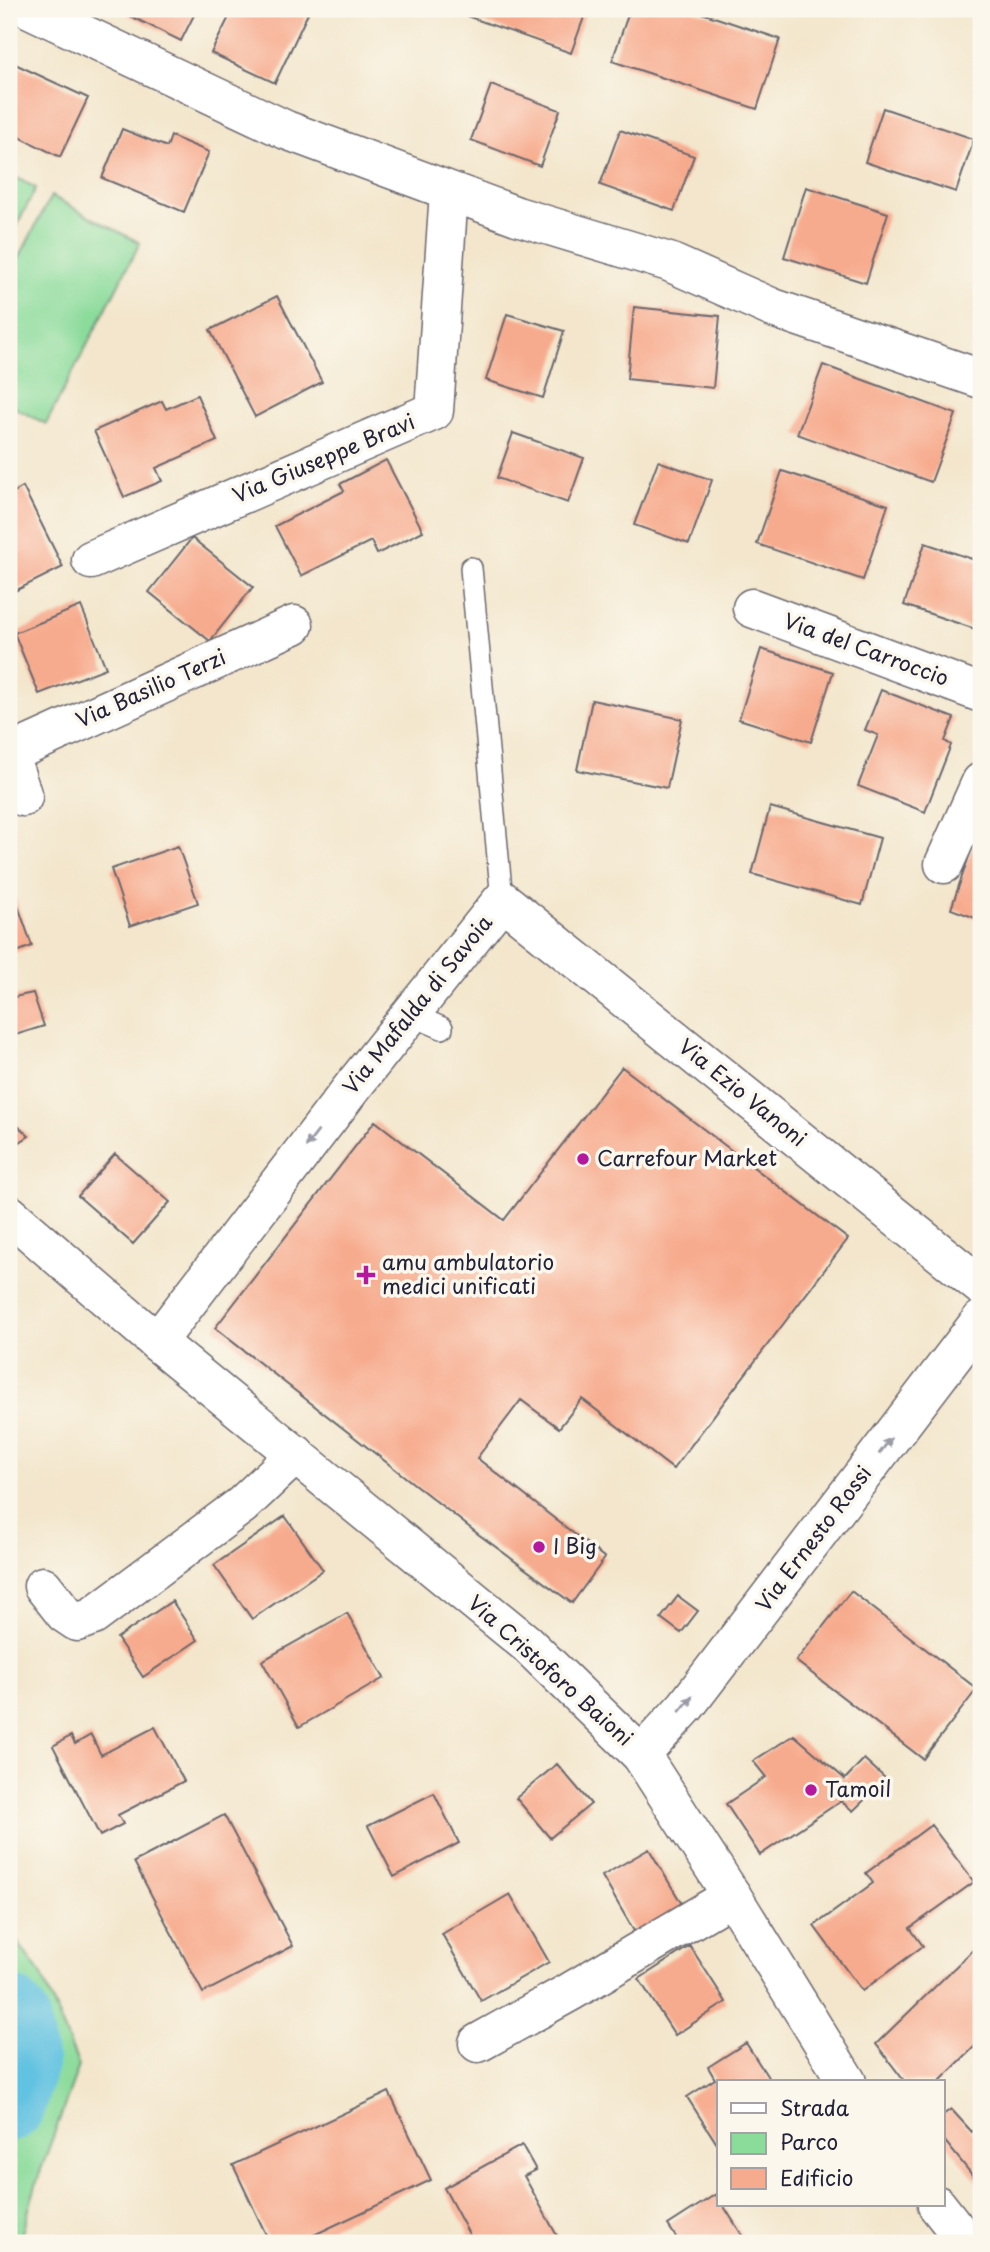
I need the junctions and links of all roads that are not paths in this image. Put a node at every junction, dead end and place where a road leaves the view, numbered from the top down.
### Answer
1 (30, 9) edge
2 (449, 192) junction
3 (981, 379) edge
4 (91, 560) dead end
5 (471, 568) dead end
6 (751, 608) dead end
7 (294, 625) dead end
8 (981, 693) edge
9 (981, 782) edge
10 (23, 797) dead end
11 (944, 864) dead end
12 (502, 900) junction
13 (9, 1214) edge
14 (981, 1286) edge
15 (981, 1320) edge
16 (157, 1342) junction
17 (296, 1454) junction
18 (43, 1586) dead end
19 (641, 1755) junction
20 (732, 1896) junction
21 (478, 2043) dead end
22 (846, 2080) edge
23 (938, 2206) edge
24 (967, 2243) edge

1 - 2 street
2 - 3 street
2 - 4 street, Via Giuseppe Bravi
5 - 12 lane, Via Mafalda di Savoia
6 - 8 street, Via del Carroccio
7 - 10 street, Via Basilio Terzi
9 - 11 street
12 - 14 street, Via Ezio Vanoni
12 -> 16 street, Via Mafalda di Savoia
13 - 16 street, Via Cristoforo Baioni
19 -> 15 street, Via Ernesto Rossi
16 - 17 street, Via Cristoforo Baioni
17 - 18 street
17 - 19 street, Via Cristoforo Baioni
19 - 20 street, Via Cristoforo Baioni
20 - 21 street
20 - 22 street, Via Cristoforo Baioni
23 - 24 street

